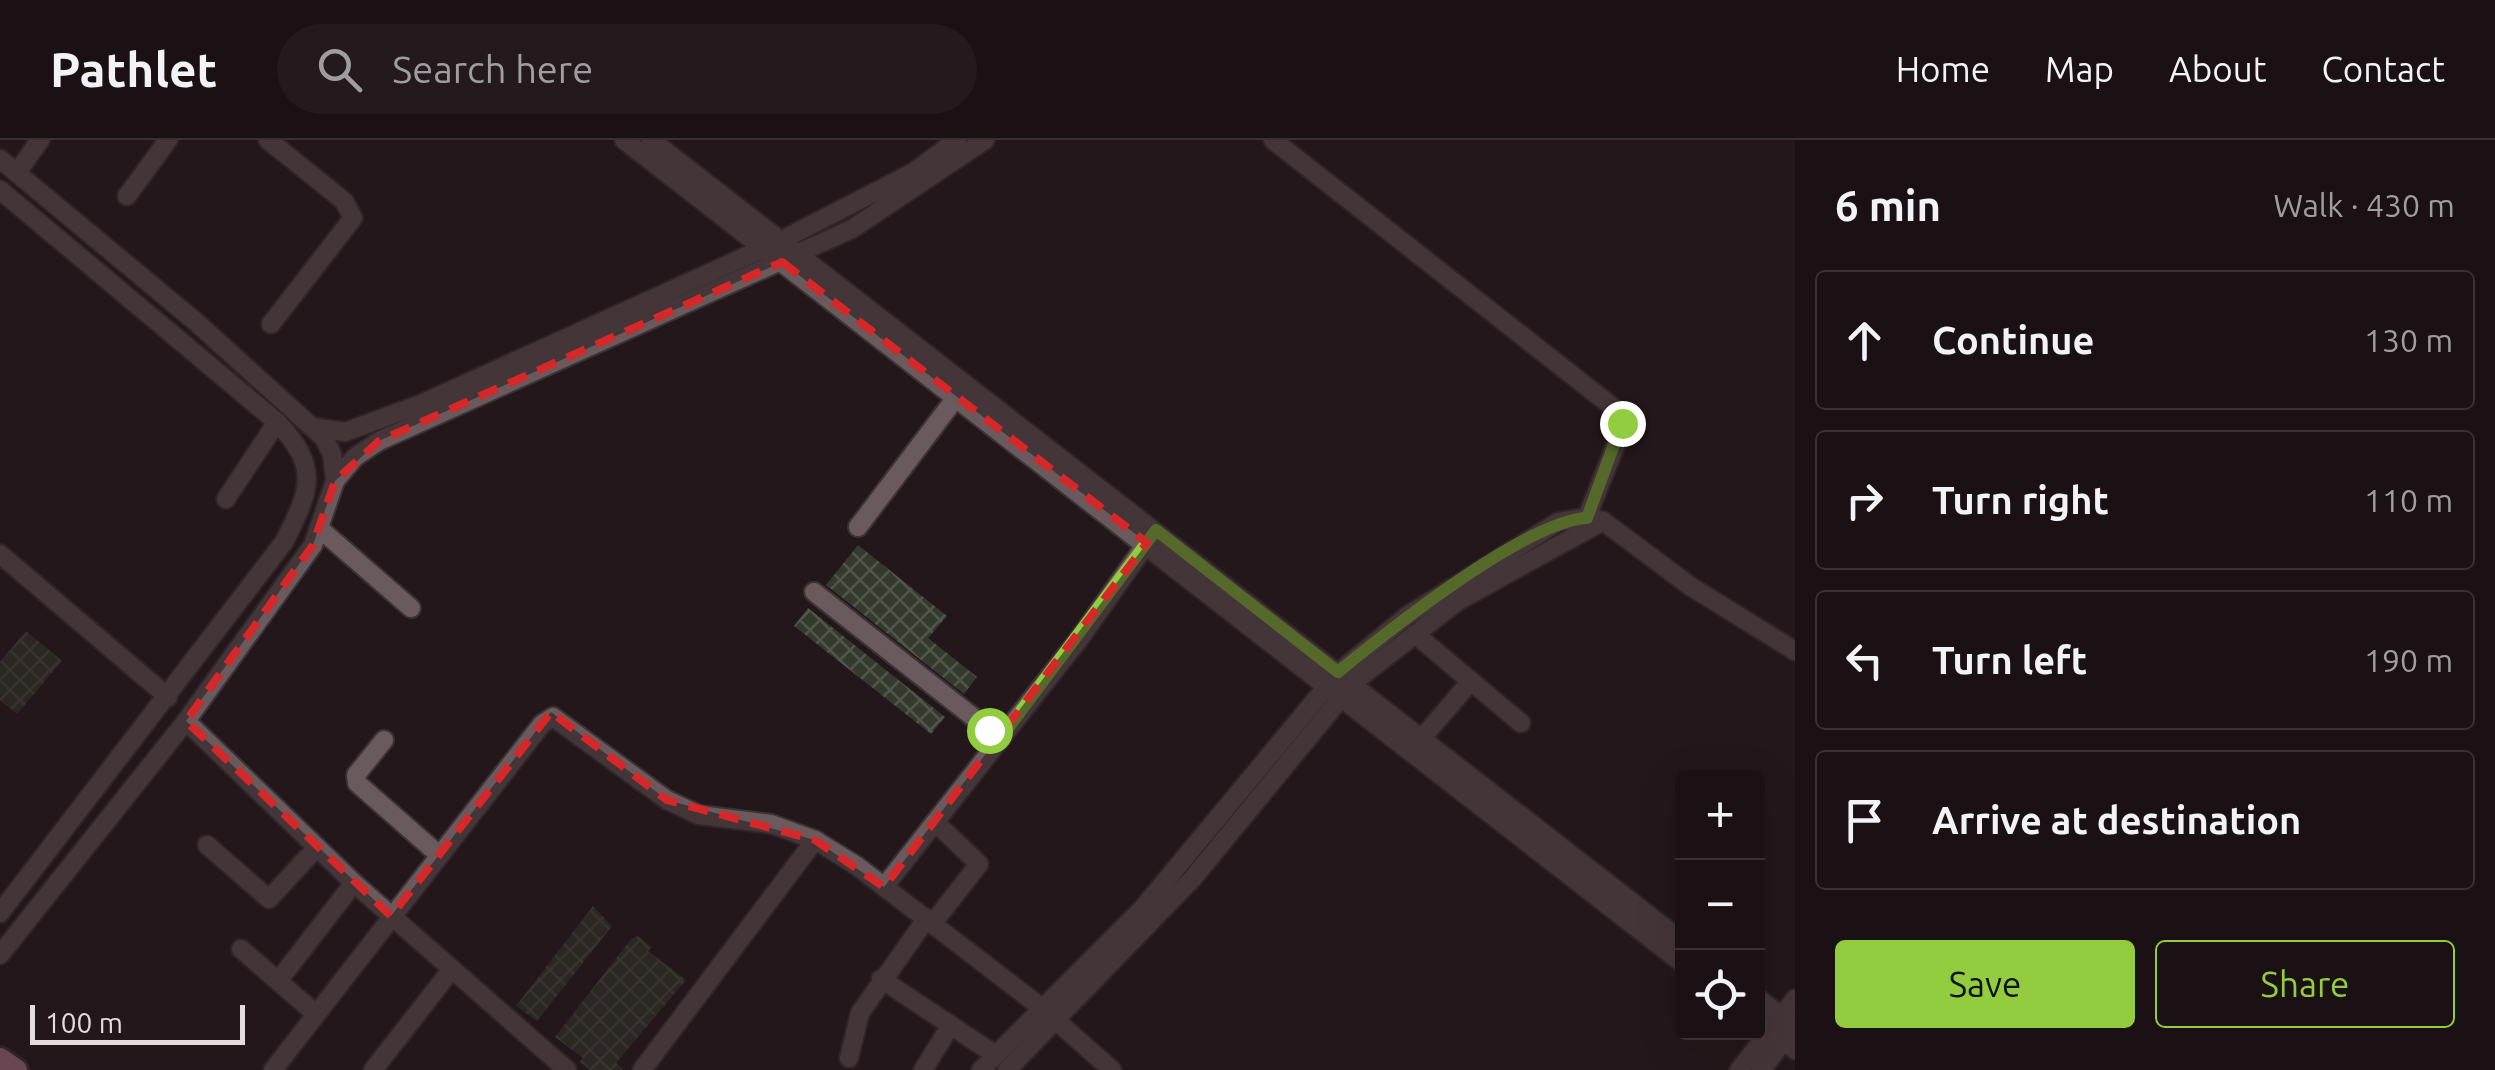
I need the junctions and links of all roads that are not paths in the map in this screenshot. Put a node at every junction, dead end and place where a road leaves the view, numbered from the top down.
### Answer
1 (40, 140) edge
2 (168, 140) edge
3 (268, 140) edge
4 (624, 140) edge
5 (652, 140) edge
6 (957, 140) edge
7 (985, 140) edge
8 (1274, 140) edge
9 (0, 159) edge
10 (17, 173) junction
11 (1, 196) edge
12 (126, 196) dead end
13 (782, 240) junction
14 (764, 248) junction
15 (800, 254) junction
16 (782, 262) junction
17 (272, 324) dead end
18 (962, 390) junction
19 (278, 422) junction
20 (312, 427) junction
21 (335, 481) junction
22 (226, 498) dead end
23 (1595, 519) junction
24 (858, 527) dead end
25 (320, 529) junction
26 (1152, 537) junction
27 (0, 554) edge
28 (814, 592) dead end
29 (411, 608) dead end
30 (1415, 634) junction
31 (1795, 651) edge
32 (1471, 681) junction
33 (1354, 682) junction
34 (1335, 686) junction
35 (168, 697) junction
36 (186, 721) junction
37 (1522, 723) dead end
38 (1422, 738) junction
39 (1000, 739) junction
40 (384, 740) dead end
41 (935, 822) junction
42 (815, 840) junction
43 (207, 845) dead end
44 (317, 847) junction
45 (438, 854) junction
46 (354, 883) junction
47 (884, 887) junction
48 (0, 913) edge
49 (391, 916) junction
50 (930, 921) junction
51 (1675, 936) edge
52 (242, 949) dead end
53 (0, 955) edge
54 (1675, 958) edge
55 (452, 969) junction
56 (881, 979) junction
57 (278, 980) junction
58 (1795, 999) edge
59 (1765, 1007) edge
60 (316, 1014) junction
61 (1045, 1018) junction
62 (951, 1025) junction
63 (1784, 1030) edge
64 (994, 1054) junction
65 (849, 1058) dead end
66 (0, 1059) edge
67 (16, 1070) edge
68 (274, 1070) edge
69 (373, 1070) edge
70 (567, 1070) edge
71 (642, 1070) edge
72 (922, 1070) edge
73 (982, 1070) edge
74 (1007, 1070) edge
75 (1094, 1070) edge
76 (1112, 1070) edge
77 (1739, 1070) edge
78 (1761, 1070) edge

1 - 10 street
2 - 12 street
3 - 17 street
4 - 14 street
5 - 13 street
6 - 13 street
7 - 15 street
8 - 23 street
9 - 10 street
10 - 20 street
11 - 19 street
13 - 14 street
13 - 15 street
14 - 16 street
14 - 20 street
15 - 16 street
15 - 18 street
16 - 18 street
16 - 21 street
18 - 24 street
18 - 26 street
19 - 22 street
19 - 35 street
20 - 21 street
21 - 25 street
23 - 30 street
23 - 31 street
23 - 34 street
25 - 29 street
25 - 36 street
26 - 34 street
26 - 39 street
27 - 35 street
28 - 39 street
30 - 32 street
30 - 33 street
32 - 37 street
32 - 38 street
33 - 34 street
33 - 38 street
34 - 54 street
34 - 61 street
35 - 48 street
36 - 44 street
36 - 53 street
38 - 51 street
39 - 41 street
40 - 45 street
41 - 47 street
41 - 50 street
42 - 45 street
42 - 47 street
42 - 71 street
43 - 44 street
44 - 46 street
45 - 49 street
46 - 49 street
46 - 57 street
47 - 50 street
49 - 55 street
49 - 60 street
50 - 56 street
50 - 61 street
52 - 57 street
55 - 69 street
55 - 70 street
56 - 62 street
56 - 65 street
57 - 60 street
58 - 63 street
59 - 63 street
60 - 68 street
61 - 64 street
61 - 74 street
61 - 75 street
61 - 76 street
62 - 64 street
62 - 72 street
63 - 77 street
63 - 78 street
64 - 73 street
66 - 67 main road

